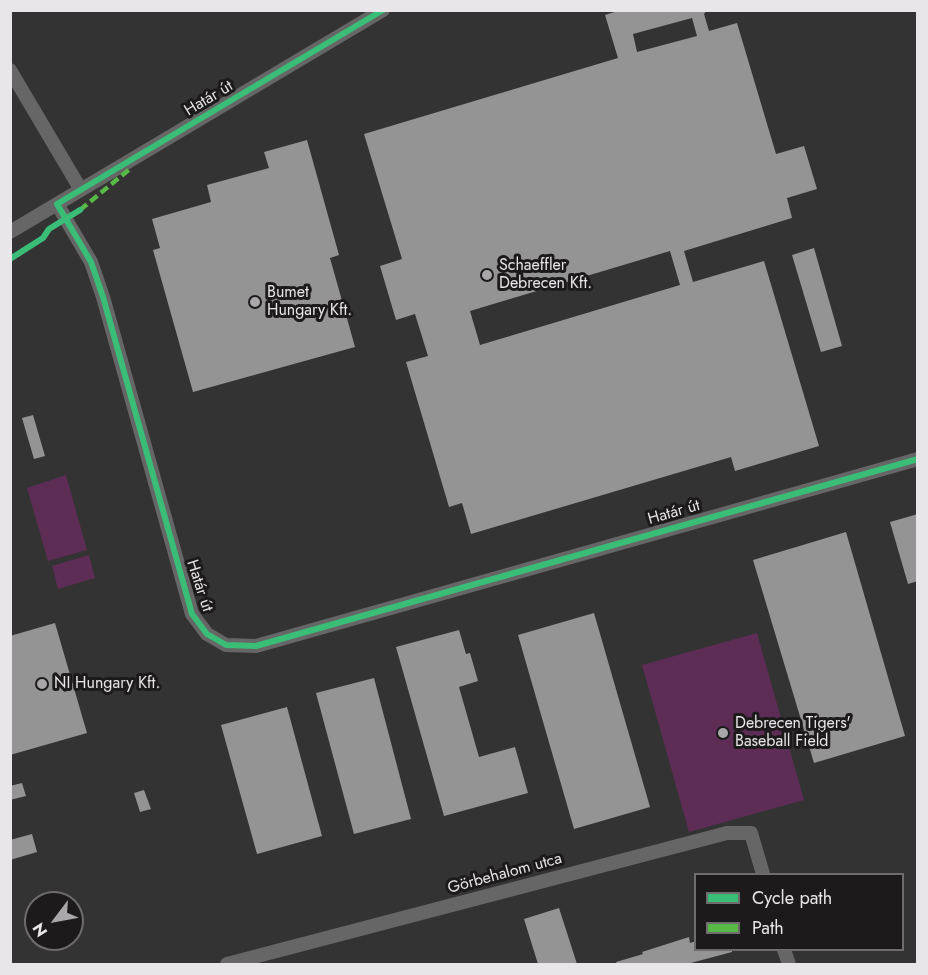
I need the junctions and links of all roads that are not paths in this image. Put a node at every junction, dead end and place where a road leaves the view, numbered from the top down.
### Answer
1 (383, 10) edge
2 (10, 70) edge
3 (81, 190) junction
4 (57, 204) junction
5 (10, 232) edge
6 (918, 459) edge
7 (763, 873) edge
8 (227, 964) edge

1 - 3 street, Határ út
2 - 3 street
3 - 4 street, Határ út
4 - 5 street, Határ út
4 - 6 street, Határ út
7 - 8 street, Görbehalom utca

